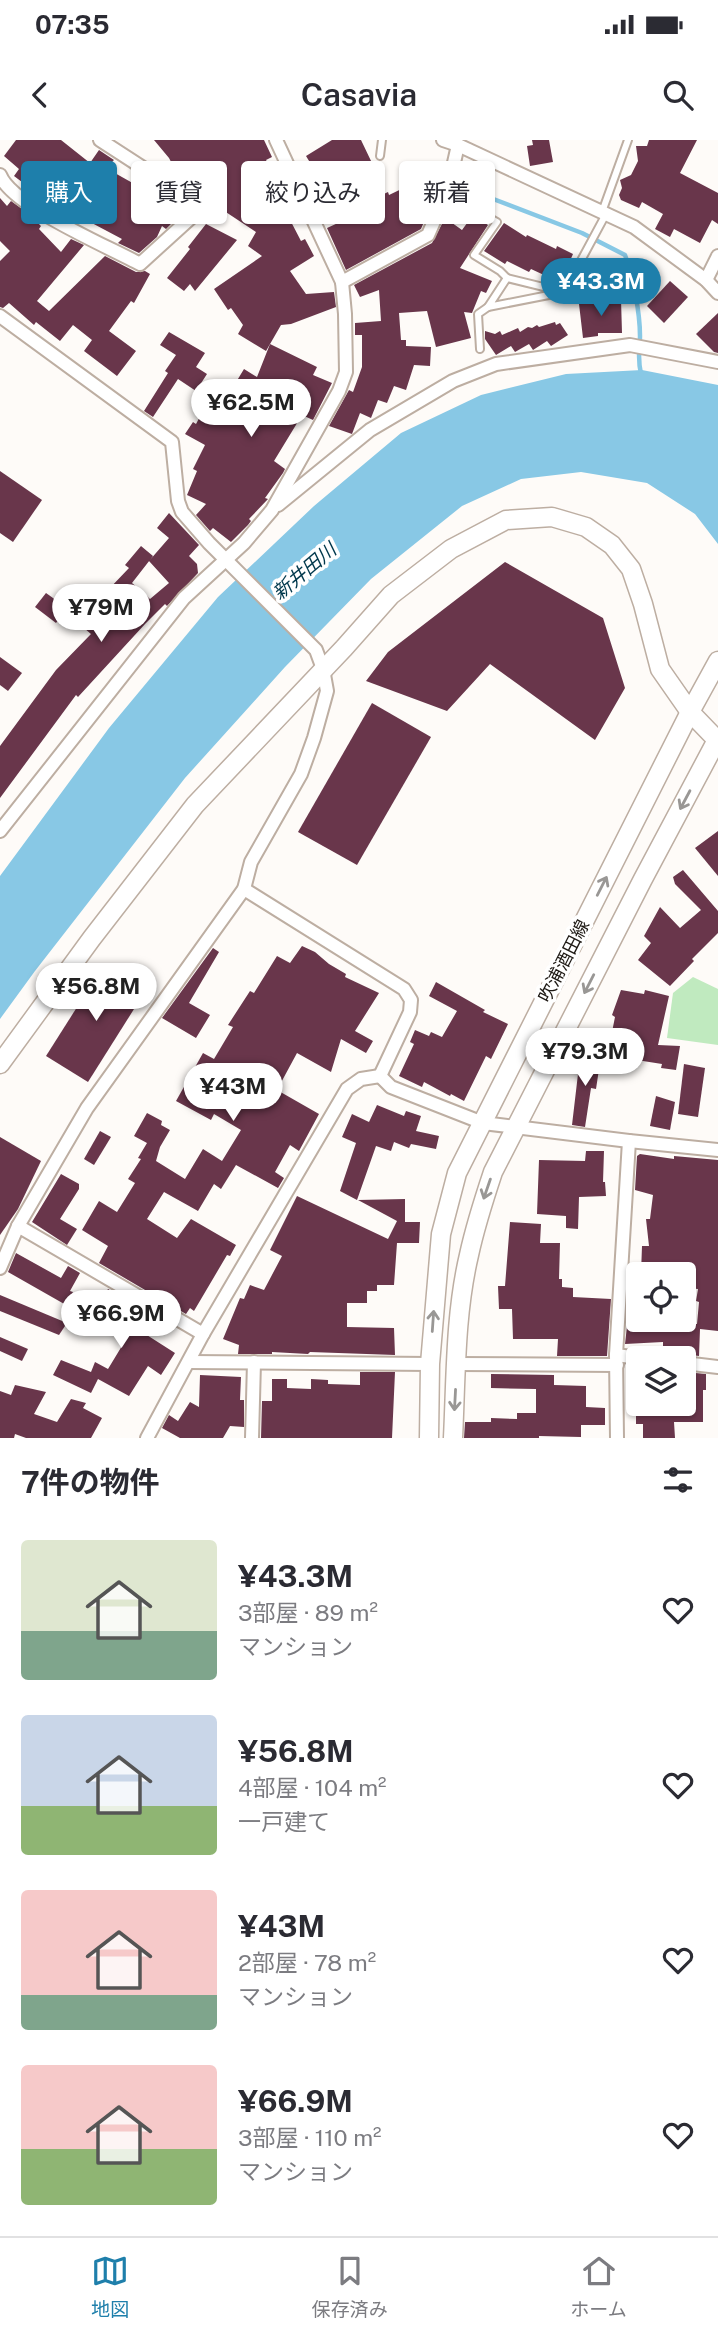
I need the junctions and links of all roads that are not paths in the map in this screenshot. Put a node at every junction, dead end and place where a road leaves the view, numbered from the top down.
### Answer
1 (100, 140) edge
2 (276, 140) edge
3 (382, 140) edge
4 (443, 140) edge
5 (628, 140) edge
6 (458, 142) edge
7 (380, 156) dead end
8 (454, 161) edge
9 (0, 175) edge
10 (604, 213) junction
11 (495, 221) edge
12 (433, 224) edge
13 (718, 256) edge
14 (507, 278) junction
15 (706, 280) junction
16 (342, 282) junction
17 (564, 292) junction
18 (718, 293) edge
19 (488, 307) junction
20 (0, 316) edge
21 (480, 349) dead end
22 (718, 362) edge
23 (272, 510) junction
24 (226, 558) junction
25 (718, 661) edge
26 (323, 669) junction
27 (690, 712) junction
28 (718, 740) edge
29 (0, 831) edge
30 (244, 889) junction
31 (0, 1064) edge
32 (380, 1076) junction
33 (483, 1123) junction
34 (515, 1127) junction
35 (629, 1142) junction
36 (718, 1150) edge
37 (18, 1226) junction
38 (0, 1268) edge
39 (203, 1335) junction
40 (626, 1359) edge
41 (616, 1360) junction
42 (189, 1362) junction
43 (254, 1362) junction
44 (430, 1364) junction
45 (457, 1364) junction
46 (696, 1364) edge
47 (718, 1367) edge
48 (147, 1438) edge
49 (252, 1438) edge
50 (429, 1438) edge
51 (453, 1438) edge
52 (617, 1438) edge

1 - 9 street
2 - 16 street
3 - 7 lane
4 - 6 street
5 - 10 lane
6 - 8 street
6 - 10 street
10 - 15 street
10 - 17 lane
11 - 14 lane
12 - 16 street
13 - 15 street
14 - 17 lane
14 - 19 lane
15 - 18 street
16 - 23 street
17 - 19 lane
19 - 21 lane
20 - 24 street
22 - 23 street
23 - 24 street
24 - 26 street
24 - 29 street
25 - 27 main road, 吹浦酒田線
26 - 27 main road
26 - 30 street
26 - 31 main road
27 - 28 main road
33 -> 27 main road, 吹浦酒田線
28 -> 34 main road, 吹浦酒田線
30 - 32 street
30 - 37 street
32 - 33 street
32 - 39 street
33 - 34 street
44 -> 33 main road, 吹浦酒田線
34 - 35 street
34 -> 45 main road, 吹浦酒田線
35 - 36 street
35 - 41 street
37 - 38 street
37 - 39 street
39 - 42 street
40 - 41 street
41 - 45 street
41 - 52 street
42 - 43 street
42 - 48 street
43 - 44 street
43 - 49 street
44 - 50 main road, 吹浦酒田線
45 -> 51 main road, 吹浦酒田線
46 - 47 street

